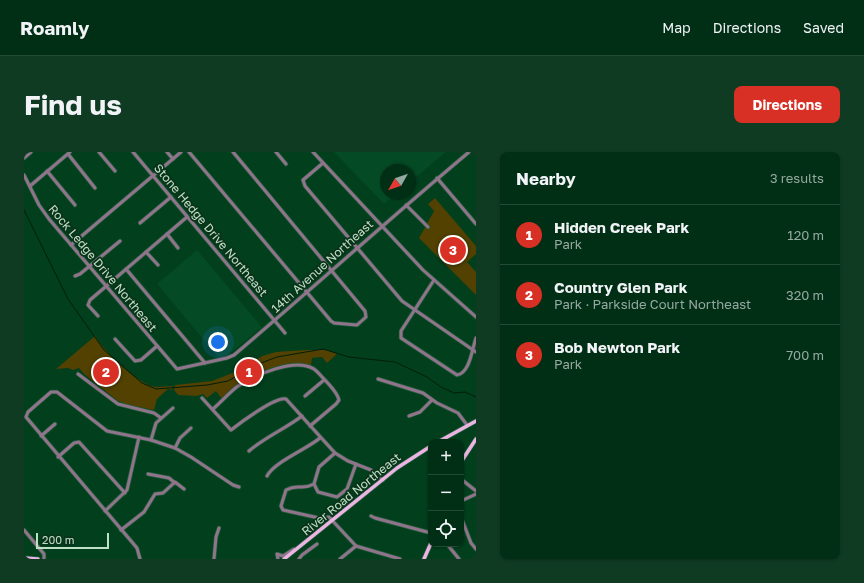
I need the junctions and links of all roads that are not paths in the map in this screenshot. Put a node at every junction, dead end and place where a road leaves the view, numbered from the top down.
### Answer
1 (31, 152) edge
2 (99, 152) edge
3 (133, 152) edge
4 (167, 152) edge
5 (181, 152) edge
6 (189, 152) edge
7 (233, 152) edge
8 (276, 152) edge
9 (313, 152) edge
10 (469, 152) edge
11 (69, 153) edge
12 (24, 158) edge
13 (173, 159) junction
14 (323, 163) junction
15 (286, 164) dead end
16 (47, 171) junction
17 (115, 171) dead end
18 (24, 175) edge
19 (153, 176) junction
20 (437, 178) junction
21 (30, 186) junction
22 (96, 188) dead end
23 (171, 197) junction
24 (75, 205) dead end
25 (406, 205) junction
26 (188, 217) junction
27 (140, 223) dead end
28 (476, 224) edge
29 (381, 225) junction
30 (428, 227) dead end
31 (167, 234) junction
32 (120, 241) dead end
33 (71, 245) junction
34 (356, 247) junction
35 (178, 248) dead end
36 (146, 252) junction
37 (158, 265) dead end
38 (89, 266) junction
39 (126, 269) junction
40 (332, 271) junction
41 (75, 276) dead end
42 (434, 280) junction
43 (106, 286) junction
44 (307, 292) junction
45 (414, 310) junction
46 (98, 316) dead end
47 (476, 317) edge
48 (275, 320) junction
49 (285, 333) dead end
50 (476, 338) edge
51 (115, 339) dead end
52 (157, 346) junction
53 (472, 351) junction
54 (476, 352) edge
55 (205, 363) junction
56 (176, 368) joint
57 (78, 374) dead end
58 (378, 379) dead end
59 (324, 380) junction
60 (305, 396) dead end
61 (202, 398) dead end
62 (432, 400) junction
63 (173, 408) dead end
64 (213, 409) junction
65 (302, 416) junction
66 (409, 416) dead end
67 (161, 418) junction
68 (475, 421) edge
69 (55, 424) dead end
70 (310, 426) junction
71 (467, 426) junction
72 (476, 426) edge
73 (191, 428) dead end
74 (41, 436) junction
75 (139, 437) junction
76 (320, 438) junction
77 (443, 439) edge
78 (476, 439) edge
79 (151, 440) junction
80 (175, 448) junction
81 (428, 448) edge
82 (249, 451) dead end
83 (334, 453) junction
84 (58, 457) junction
85 (464, 457) edge
86 (356, 464) junction
87 (148, 474) dead end
88 (267, 476) dead end
89 (382, 480) junction
90 (464, 481) edge
91 (175, 482) junction
92 (314, 484) junction
93 (239, 487) dead end
94 (184, 489) dead end
95 (476, 491) edge
96 (125, 493) junction
97 (476, 494) edge
98 (464, 500) edge
99 (105, 510) junction
100 (371, 516) dead end
101 (333, 521) junction
102 (464, 525) edge
103 (219, 528) dead end
104 (24, 530) edge
105 (121, 530) junction
106 (428, 532) edge
107 (317, 544) dead end
108 (356, 546) junction
109 (301, 547) junction
110 (430, 547) edge
111 (449, 547) edge
112 (476, 549) edge
113 (24, 558) edge
114 (38, 559) edge
115 (44, 559) edge
116 (140, 559) edge
117 (214, 559) edge
118 (278, 559) edge
119 (284, 559) edge
120 (299, 559) edge
121 (340, 559) edge
122 (400, 559) edge
123 (424, 559) edge
124 (459, 559) edge

1 - 12 street
2 - 17 street
3 - 19 street, Stone Hedge Drive Northeast
4 - 13 street
5 - 13 street
6 - 44 street
7 - 40 street
8 - 15 street
9 - 14 street
10 - 20 street, 14th Avenue Northeast
11 - 16 street
11 - 22 street
13 - 19 street
14 - 29 street
14 - 34 street
16 - 21 street
16 - 24 street
18 - 21 street, Rock Ledge Drive Northeast
19 - 23 street, Stone Hedge Drive Northeast
19 - 33 street
20 - 25 street, 14th Avenue Northeast
20 - 28 street
21 - 33 street, Rock Ledge Drive Northeast
23 - 26 street, Stone Hedge Drive Northeast
23 - 27 street
25 - 29 street, 14th Avenue Northeast
25 - 30 street
26 - 31 street
26 - 48 street, Stone Hedge Drive Northeast
29 - 34 street, 14th Avenue Northeast
29 - 42 street
31 - 35 street
31 - 36 street
32 - 38 street
33 - 38 street, Rock Ledge Drive Northeast
34 - 40 street, 14th Avenue Northeast
34 - 45 street
36 - 37 street
36 - 39 street
38 - 41 street
38 - 43 street, Rock Ledge Drive Northeast
39 - 43 street
39 - 55 street
40 - 44 street, 14th Avenue Northeast
40 - 44 street
42 - 45 street
42 - 47 street
43 - 46 street
43 - 52 street, Rock Ledge Drive Northeast
44 - 48 street, 14th Avenue Northeast
45 - 53 street
45 - 53 street
48 - 49 street, Stone Hedge Drive Northeast
48 - 55 street, 14th Avenue Northeast
50 - 53 street
51 - 52 street
52 - 56 street, Rock Ledge Drive Northeast
53 - 54 street
55 - 56 street, 14th Avenue Northeast
57 - 67 street
58 - 62 street
59 - 60 street
59 - 64 street
59 - 70 street
61 - 64 street
62 - 66 street
62 - 71 street
63 - 67 street
64 - 65 street
65 - 70 street
65 - 82 street
67 - 79 street
68 - 71 main road
68 - 72 main road
69 - 74 street
70 - 76 street
71 - 77 main road
73 - 80 street
74 - 75 street
74 - 84 street
75 - 79 street
75 - 96 street
76 - 83 street
76 - 88 street
78 - 85 main road
79 - 80 street
80 - 93 street
81 - 89 main road, River Road Northeast
83 - 86 street
83 - 92 street
84 - 96 street
84 - 99 street
86 - 89 street
86 - 92 street
87 - 91 street
89 - 101 main road, River Road Northeast
90 - 95 street
91 - 94 street
91 - 105 street
92 - 101 street
96 - 99 street
97 - 98 street
99 - 105 street
100 - 106 street
101 - 108 street
101 - 109 main road, River Road Northeast
102 - 112 street
103 - 117 street
104 - 115 street
105 - 116 street
107 - 120 street
108 - 121 street
108 - 122 street
109 - 118 street
109 - 119 main road, River Road Northeast
110 - 123 main road
111 - 124 street
113 - 114 main road

